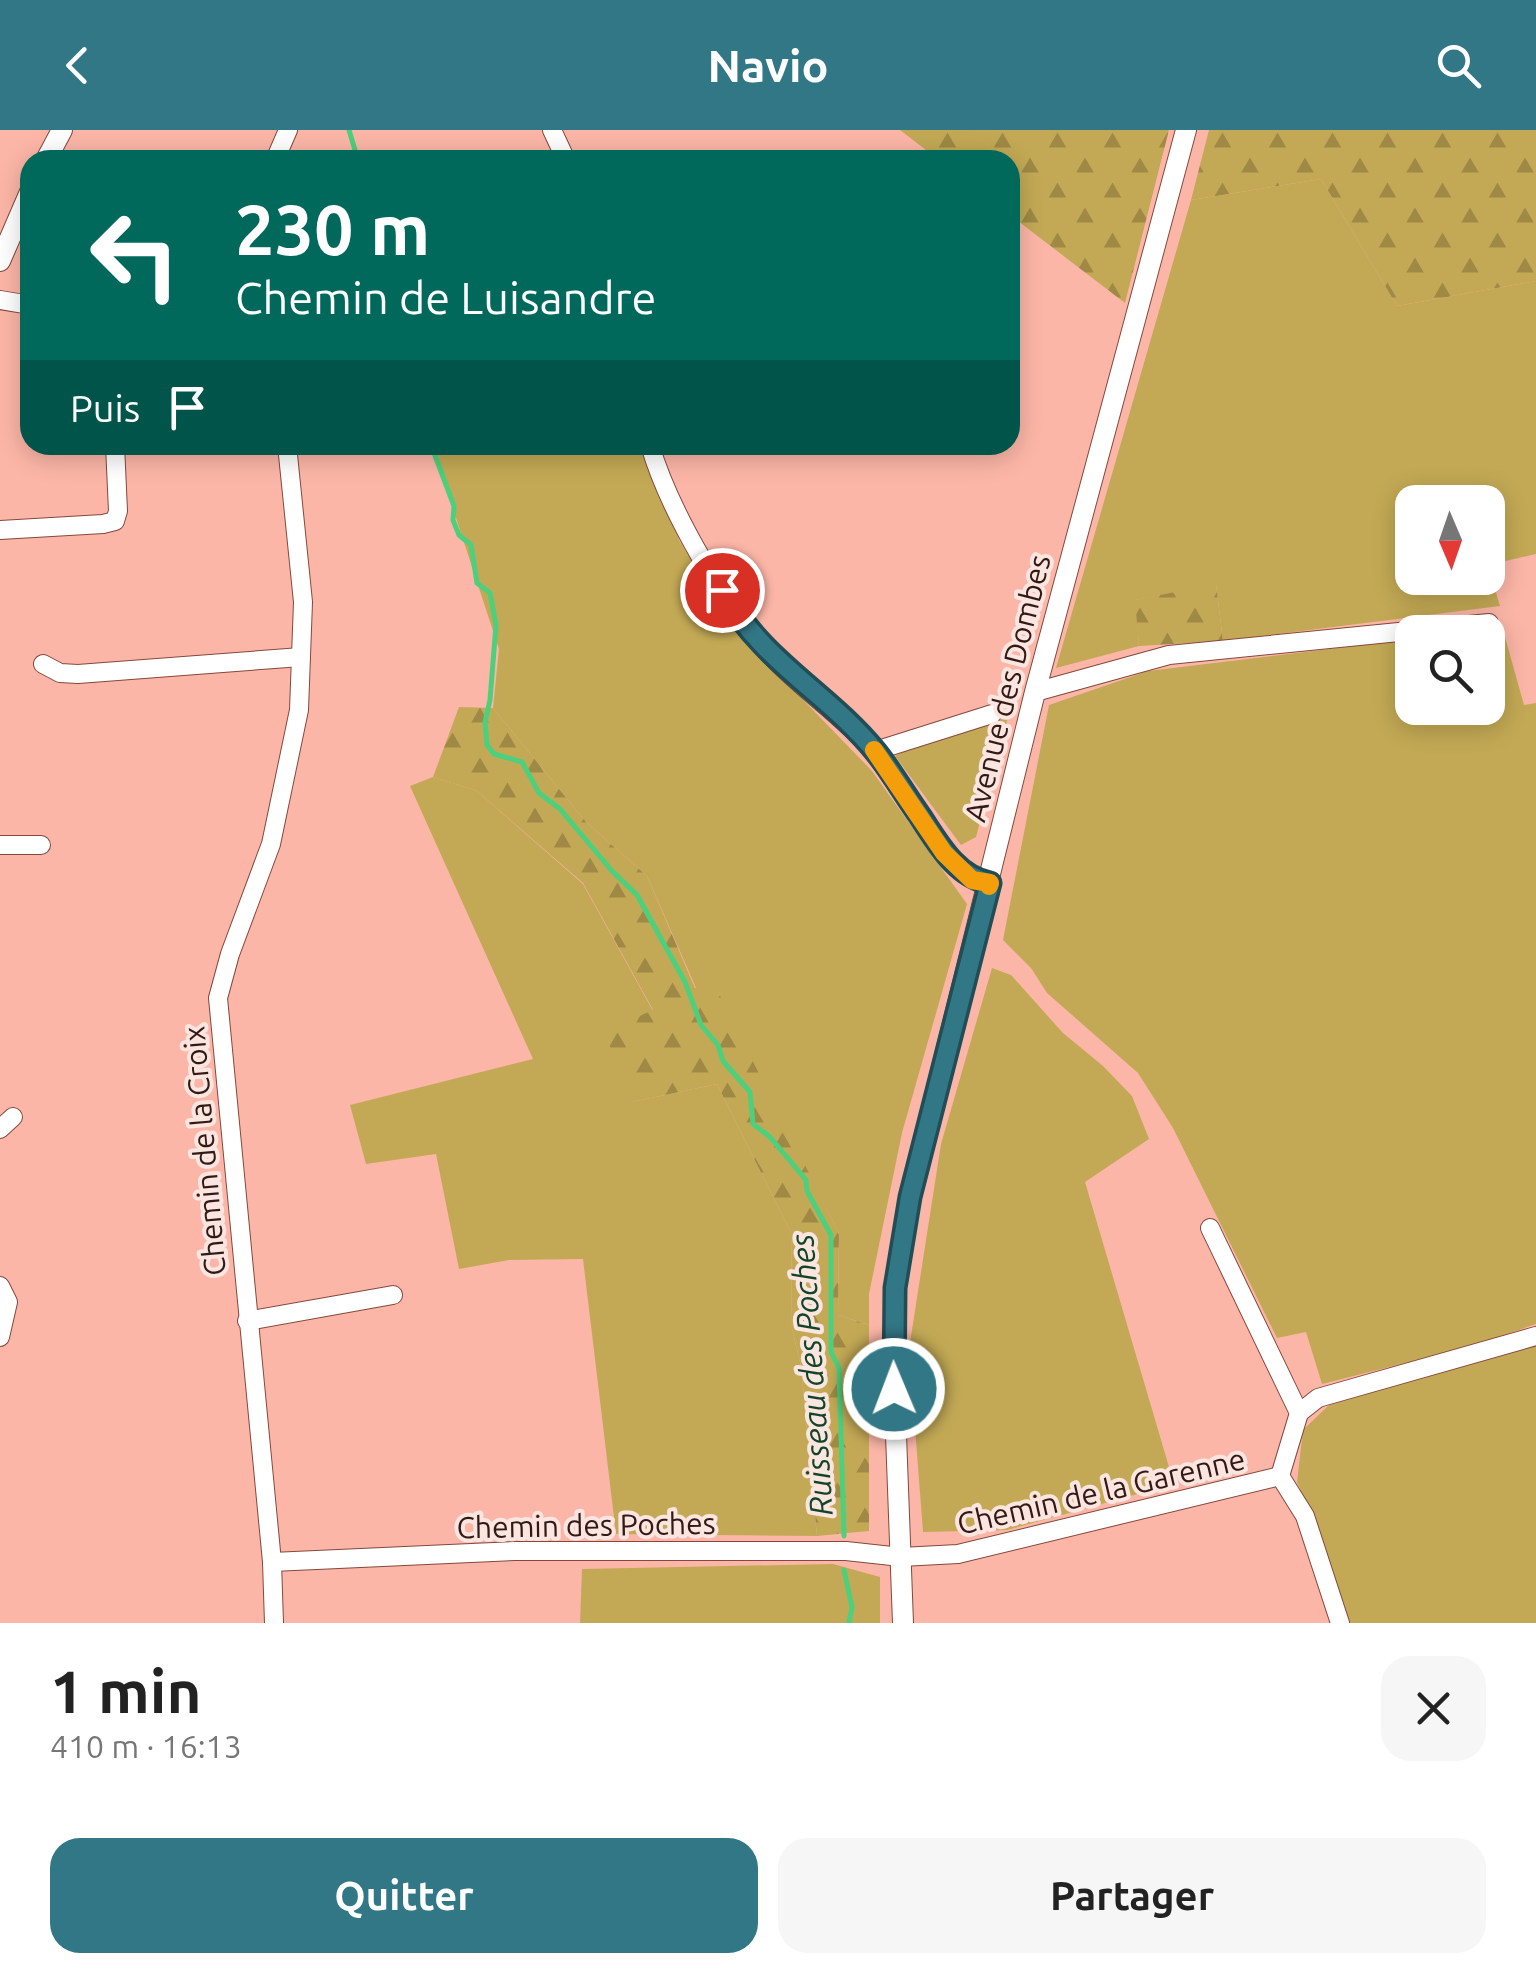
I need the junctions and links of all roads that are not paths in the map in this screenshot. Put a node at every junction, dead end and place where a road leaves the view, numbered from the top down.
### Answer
1 (1186, 130) edge
2 (20, 215) edge
3 (0, 261) edge
4 (115, 455) edge
5 (287, 455) edge
6 (654, 455) edge
7 (0, 530) edge
8 (1395, 633) edge
9 (301, 657) junction
10 (43, 664) dead end
11 (1035, 692) junction
12 (992, 714) dead end
13 (874, 751) junction
14 (41, 844) dead end
15 (0, 845) edge
16 (990, 883) junction
17 (1210, 1228) dead end
18 (0, 1286) edge
19 (393, 1295) dead end
20 (247, 1322) junction
21 (0, 1336) edge
22 (1536, 1336) edge
23 (1299, 1414) junction
24 (1280, 1476) junction
25 (901, 1557) junction
26 (272, 1562) junction
27 (274, 1623) edge
28 (903, 1623) edge
29 (1340, 1623) edge

1 - 11 main road, Avenue des Dombes
2 - 3 main road
4 - 7 street
5 - 9 street, Chemin de la Croix
6 - 13 street
8 - 11 street
9 - 10 street
9 - 20 street, Chemin de la Croix
11 - 16 main road, Avenue des Dombes
12 - 13 street
13 - 16 street
14 - 15 street
16 - 25 main road, Avenue des Dombes
17 - 23 street
18 - 21 street
19 - 20 street
20 - 26 street, Chemin de la Croix
22 - 23 street
23 - 24 street, Chemin de la Garenne
24 - 25 street, Chemin de la Garenne
24 - 29 street
25 - 26 street, Chemin des Poches
25 - 28 main road, Avenue des Dombes
26 - 27 street, Chemin de la Croix

